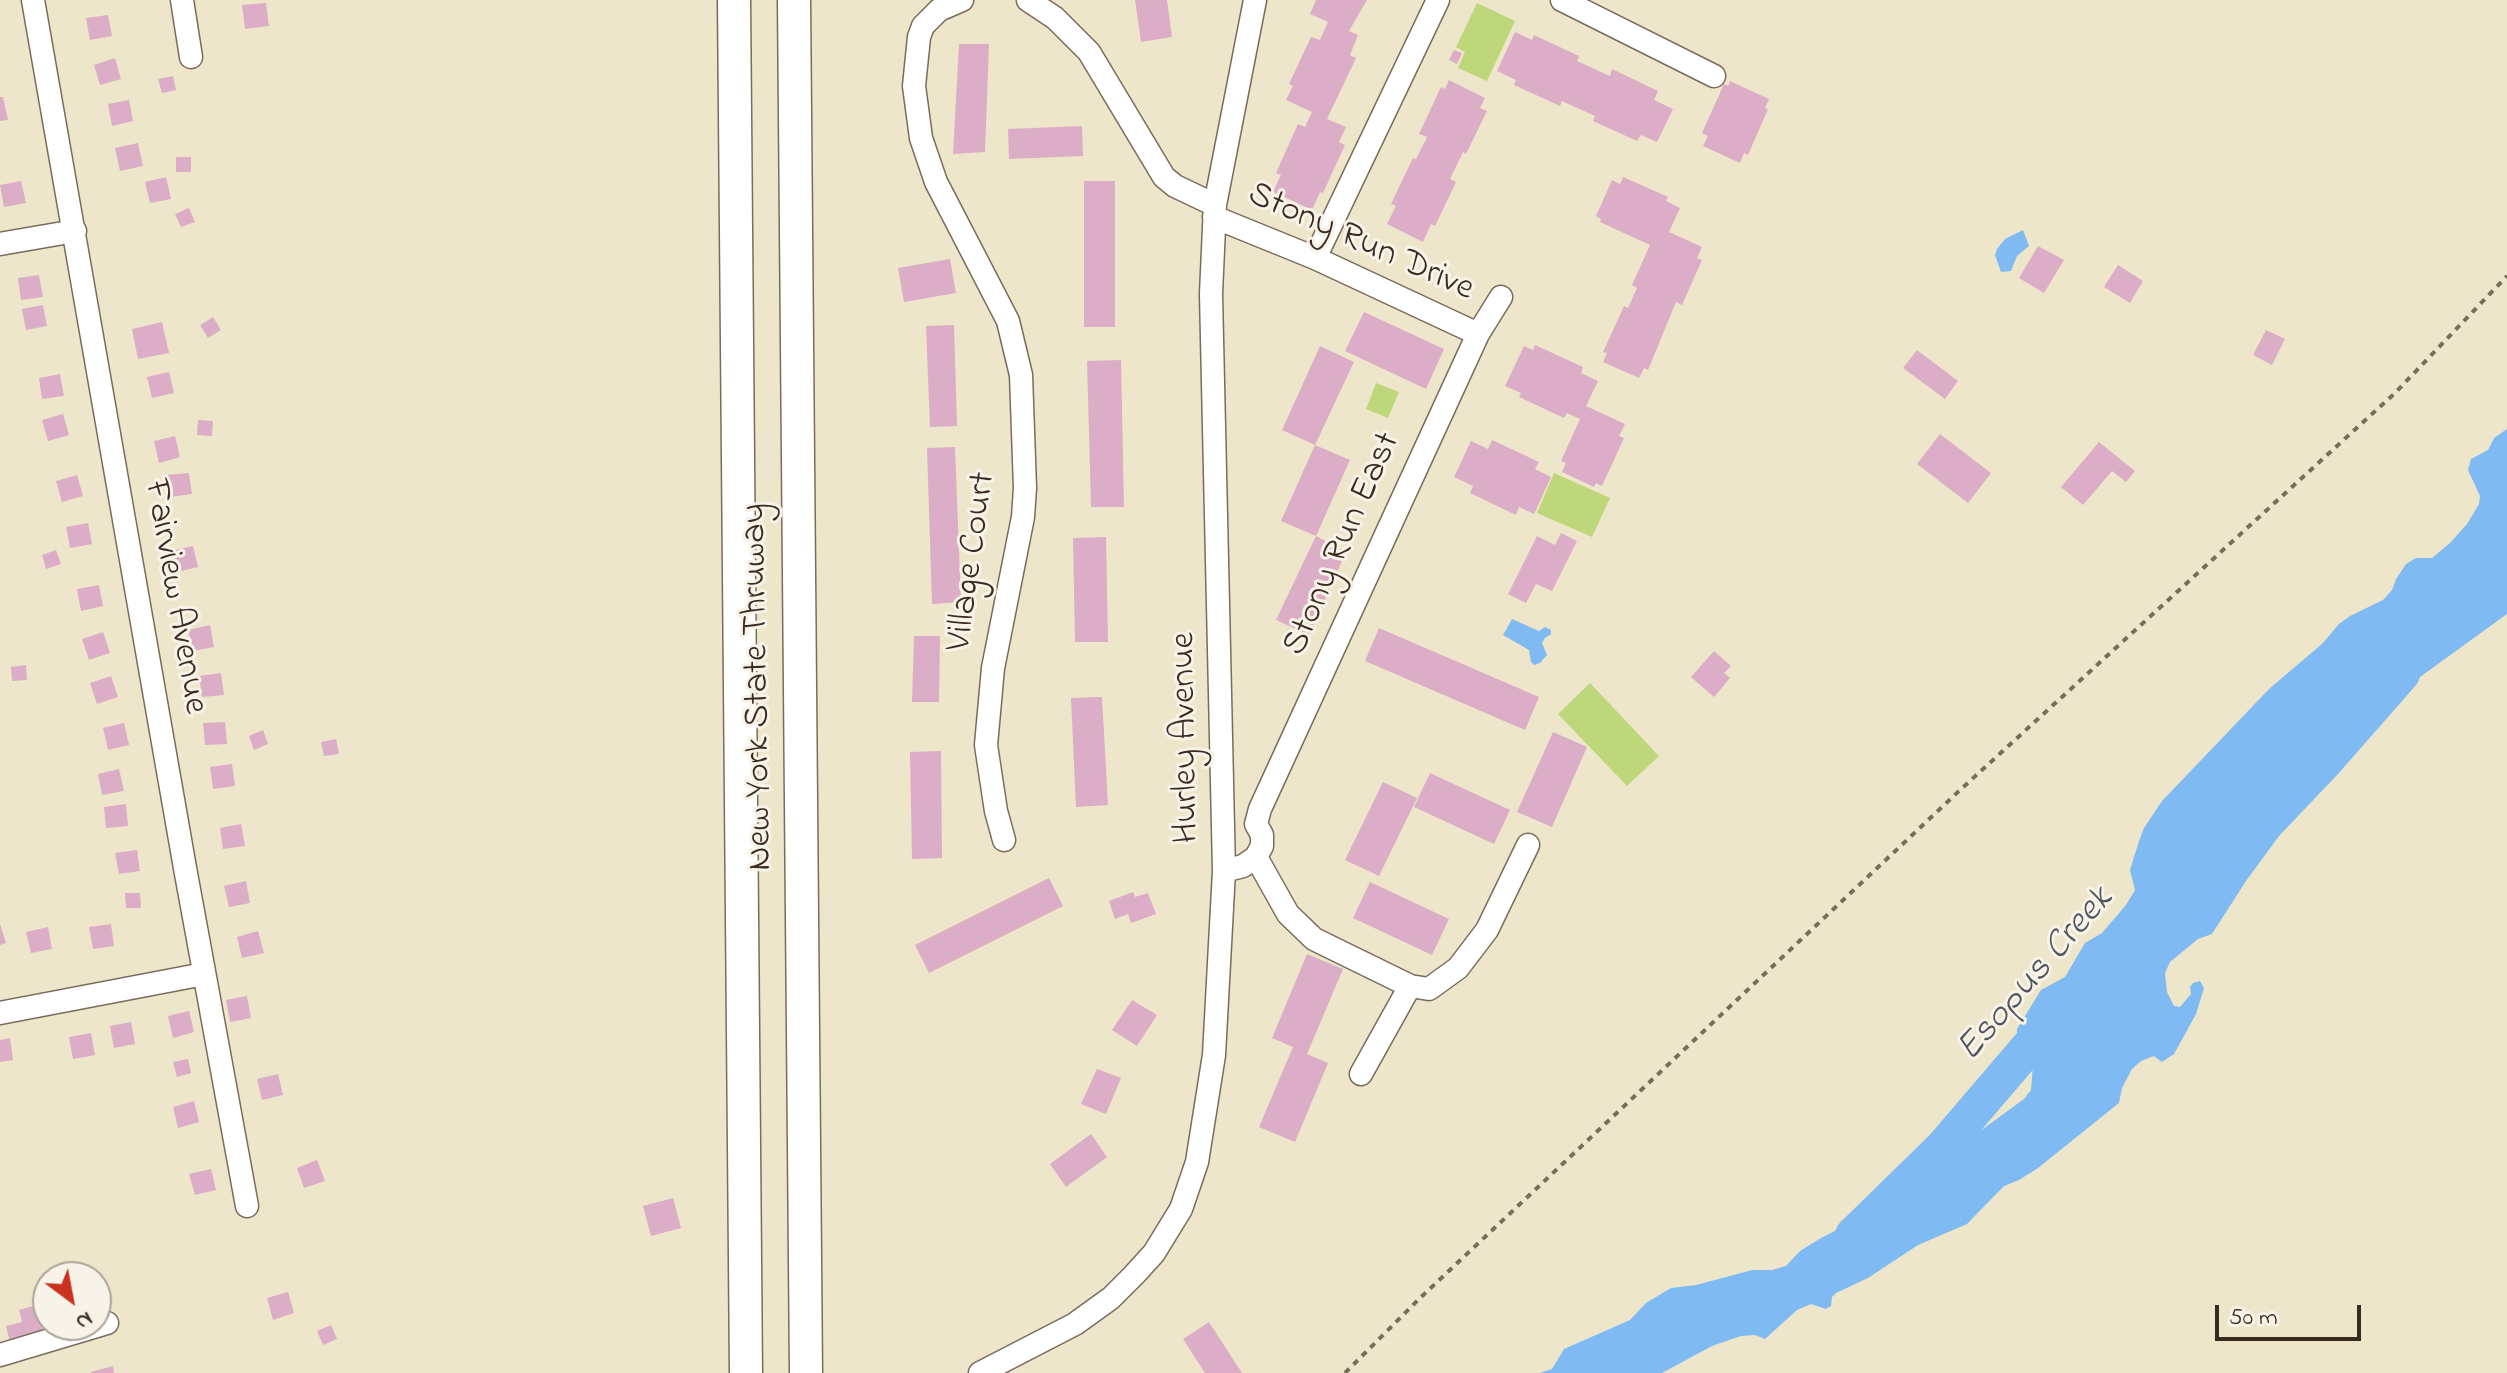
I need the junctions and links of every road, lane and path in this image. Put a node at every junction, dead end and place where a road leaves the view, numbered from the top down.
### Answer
1 (33, 0) edge
2 (182, 0) edge
3 (734, 0) edge
4 (794, 0) edge
5 (962, 0) edge
6 (1028, 0) edge
7 (1255, 0) edge
8 (1438, 0) edge
9 (1562, 0) edge
10 (191, 57) dead end
11 (1714, 76) dead end
12 (1214, 211) junction
13 (75, 231) junction
14 (0, 244) edge
15 (1315, 258) junction
16 (2507, 276) edge
17 (1501, 297) dead end
18 (1478, 334) junction
19 (1256, 824) junction
20 (1225, 830) junction
21 (1004, 840) dead end
22 (1528, 845) dead end
23 (1256, 857) junction
24 (1224, 871) junction
25 (204, 974) junction
26 (1410, 986) junction
27 (0, 1013) edge
28 (1361, 1074) dead end
29 (247, 1206) dead end
30 (47, 1341) edge
31 (0, 1355) edge
32 (806, 1369) edge
33 (746, 1373) edge
34 (980, 1373) edge
35 (1345, 1373) edge

1 - 13 street, Fairview Avenue
2 - 10 street
3 - 33 highway, New York State Thruway
4 - 32 highway, New York State Thruway
5 - 21 street, Village Court
6 - 12 street
7 - 12 street, Hurley Avenue
8 - 15 street
9 - 11 street
12 - 15 street, Stony Run Drive
12 - 20 street, Hurley Avenue
13 - 14 street
13 - 25 street, Fairview Avenue
15 - 18 street, Stony Run Drive
16 - 35 path
17 - 18 street, Stony Run East
18 - 19 street, Stony Run East
19 - 20 street
19 - 23 street, Stony Run East
20 - 24 street, Hurley Avenue
22 - 26 street
23 - 24 street
23 - 26 street, Stony Run East
24 - 34 street, Hurley Avenue
25 - 27 street
25 - 29 street, Fairview Avenue
26 - 28 street
30 - 31 street

